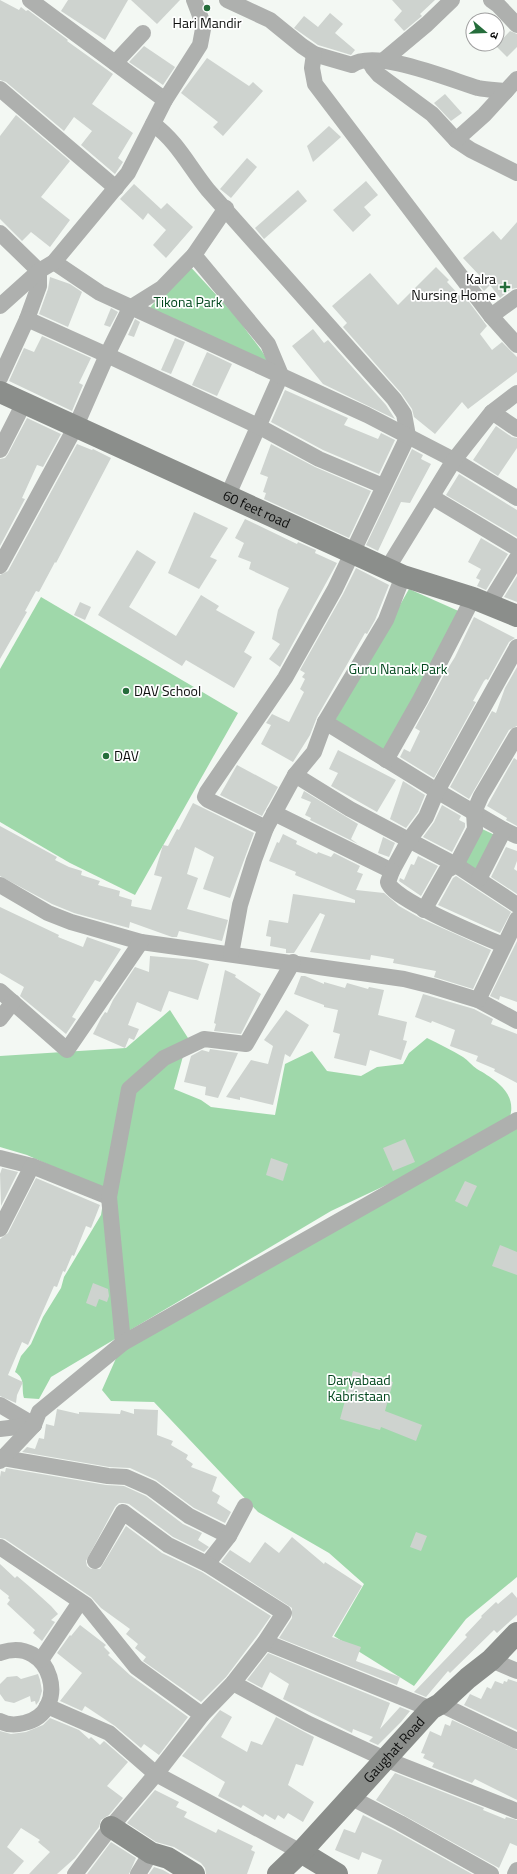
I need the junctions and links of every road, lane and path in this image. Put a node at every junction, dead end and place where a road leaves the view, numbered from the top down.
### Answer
1 (30, 0) edge
2 (194, 0) edge
3 (227, 0) edge
4 (452, 0) edge
5 (491, 0) edge
6 (51, 5) edge
7 (517, 25) edge
8 (143, 33) dead end
9 (314, 54) junction
10 (376, 60) junction
11 (115, 62) junction
12 (517, 79) edge
13 (0, 89) edge
14 (506, 91) junction
15 (165, 100) junction
16 (153, 124) junction
17 (456, 140) junction
18 (517, 171) edge
19 (116, 188) junction
20 (226, 208) junction
21 (0, 233) edge
22 (194, 255) junction
23 (54, 262) junction
24 (39, 271) junction
25 (517, 297) edge
26 (0, 306) edge
27 (130, 308) junction
28 (491, 316) junction
29 (27, 319) junction
30 (517, 345) edge
31 (107, 354) junction
32 (281, 375) junction
33 (0, 378) edge
34 (0, 392) edge
35 (517, 393) edge
36 (24, 403) junction
37 (492, 412) junction
38 (258, 426) junction
39 (75, 428) junction
40 (517, 429) edge
41 (408, 436) junction
42 (0, 450) edge
43 (454, 460) junction
44 (383, 486) junction
45 (228, 495) junction
46 (432, 497) junction
47 (517, 498) edge
48 (517, 548) edge
49 (352, 553) junction
50 (517, 558) edge
51 (0, 566) edge
52 (395, 572) junction
53 (480, 601) junction
54 (517, 616) edge
55 (517, 647) edge
56 (325, 722) junction
57 (517, 734) edge
58 (386, 760) junction
59 (295, 775) junction
60 (437, 791) junction
61 (474, 812) junction
62 (274, 813) junction
63 (266, 828) junction
64 (511, 833) edge
65 (409, 840) junction
66 (456, 865) junction
67 (392, 871) junction
68 (479, 879) junction
69 (0, 885) edge
70 (517, 905) edge
71 (424, 910) junction
72 (517, 919) edge
73 (141, 942) junction
74 (503, 945) junction
75 (231, 954) junction
76 (293, 962) junction
77 (0, 991) edge
78 (478, 1000) junction
79 (13, 1002) junction
80 (0, 1019) edge
81 (517, 1021) edge
82 (517, 1120) edge
83 (0, 1158) edge
84 (32, 1166) junction
85 (109, 1197) junction
86 (0, 1229) edge
87 (123, 1343) junction
88 (0, 1405) edge
89 (34, 1426) junction
90 (0, 1429) edge
91 (1, 1459) edge
92 (245, 1506) dead end
93 (229, 1536) junction
94 (0, 1547) edge
95 (95, 1561) dead end
96 (206, 1564) junction
97 (80, 1602) junction
98 (517, 1633) edge
99 (264, 1642) junction
100 (0, 1653) edge
101 (41, 1660) junction
102 (491, 1660) junction
103 (517, 1671) edge
104 (233, 1683) junction
105 (47, 1706) junction
106 (435, 1707) junction
107 (202, 1715) junction
108 (0, 1721) edge
109 (517, 1741) edge
110 (385, 1759) junction
111 (156, 1774) junction
112 (350, 1797) junction
113 (517, 1811) edge
114 (111, 1827) junction
115 (301, 1852) junction
116 (151, 1853) junction
117 (517, 1870) edge
118 (75, 1874) edge
119 (138, 1874) edge
120 (194, 1874) edge
121 (278, 1874) edge
122 (337, 1874) edge
123 (492, 1874) edge
124 (515, 1874) edge

1 - 6 street
2 - 15 street
3 - 9 street
4 - 10 street
5 - 7 street
6 - 11 street
8 - 11 street
9 - 10 street
9 - 28 street
10 - 14 street
10 - 17 street
11 - 15 street
12 - 14 street
13 - 19 street
14 - 17 street
15 - 16 street
16 - 19 street
16 - 20 street
17 - 18 street
19 - 23 street
20 - 22 street
20 - 41 street
21 - 24 street
22 - 27 street
22 - 32 street
23 - 24 street
23 - 27 street
24 - 26 street
24 - 29 street
25 - 28 street
27 - 31 street
27 - 32 street
28 - 30 street
29 - 31 street
29 - 33 street
31 - 38 street
31 - 39 street
32 - 38 street
32 - 41 street
34 - 36 street, 60 feet road
35 - 37 street
36 - 39 street, 60 feet road
36 - 42 street
37 - 40 street
37 - 43 street
38 - 44 street
38 - 45 street
39 - 45 street, 60 feet road
39 - 51 street
41 - 43 street
41 - 44 street
43 - 46 street
43 - 47 street
44 - 49 street
45 - 49 street, 60 feet road
46 - 48 street
46 - 52 street
49 - 52 street, 60 feet road
49 - 63 street
50 - 53 street
52 - 53 street, 60 feet road
52 - 56 street
53 - 54 street, 60 feet road
53 - 58 street
55 - 60 street
56 - 58 street
56 - 59 street
57 - 61 street
58 - 60 street
59 - 62 street
59 - 65 street
60 - 61 street
60 - 65 street
61 - 64 street
61 - 66 street
62 - 63 street
62 - 67 street
63 - 75 street
64 - 68 street
65 - 66 street
65 - 67 street
66 - 68 street
66 - 71 street
67 - 71 street
68 - 70 street
69 - 73 street
71 - 74 street
72 - 74 street
73 - 75 street
73 - 79 street
74 - 78 street
75 - 76 street
76 - 78 street
76 - 85 street
77 - 79 street
78 - 81 street
79 - 80 street
82 - 87 street
83 - 84 street
84 - 85 street
84 - 86 street
85 - 87 street
87 - 89 street
88 - 89 street
89 - 90 street
89 - 91 street
91 - 93 street
92 - 93 street
93 - 96 street
94 - 97 street
95 - 96 street
96 - 99 street
97 - 101 street
97 - 107 street
98 - 102 street, Gaughat Road
99 - 104 street
99 - 106 street
100 - 101 street
101 - 105 street
102 - 103 street
102 - 106 street, Gaughat Road
104 - 107 street
104 - 110 street
105 - 108 street
105 - 111 street
106 - 109 street
106 - 110 street, Gaughat Road
107 - 111 street
110 - 112 street, Gaughat Road
110 - 113 street
111 - 114 street
111 - 115 street
112 - 115 street, Gaughat Road
112 - 123 street
114 - 116 street
114 - 118 street
115 - 121 street, Gaughat Road
115 - 122 street
116 - 119 street
116 - 120 street
117 - 124 street

